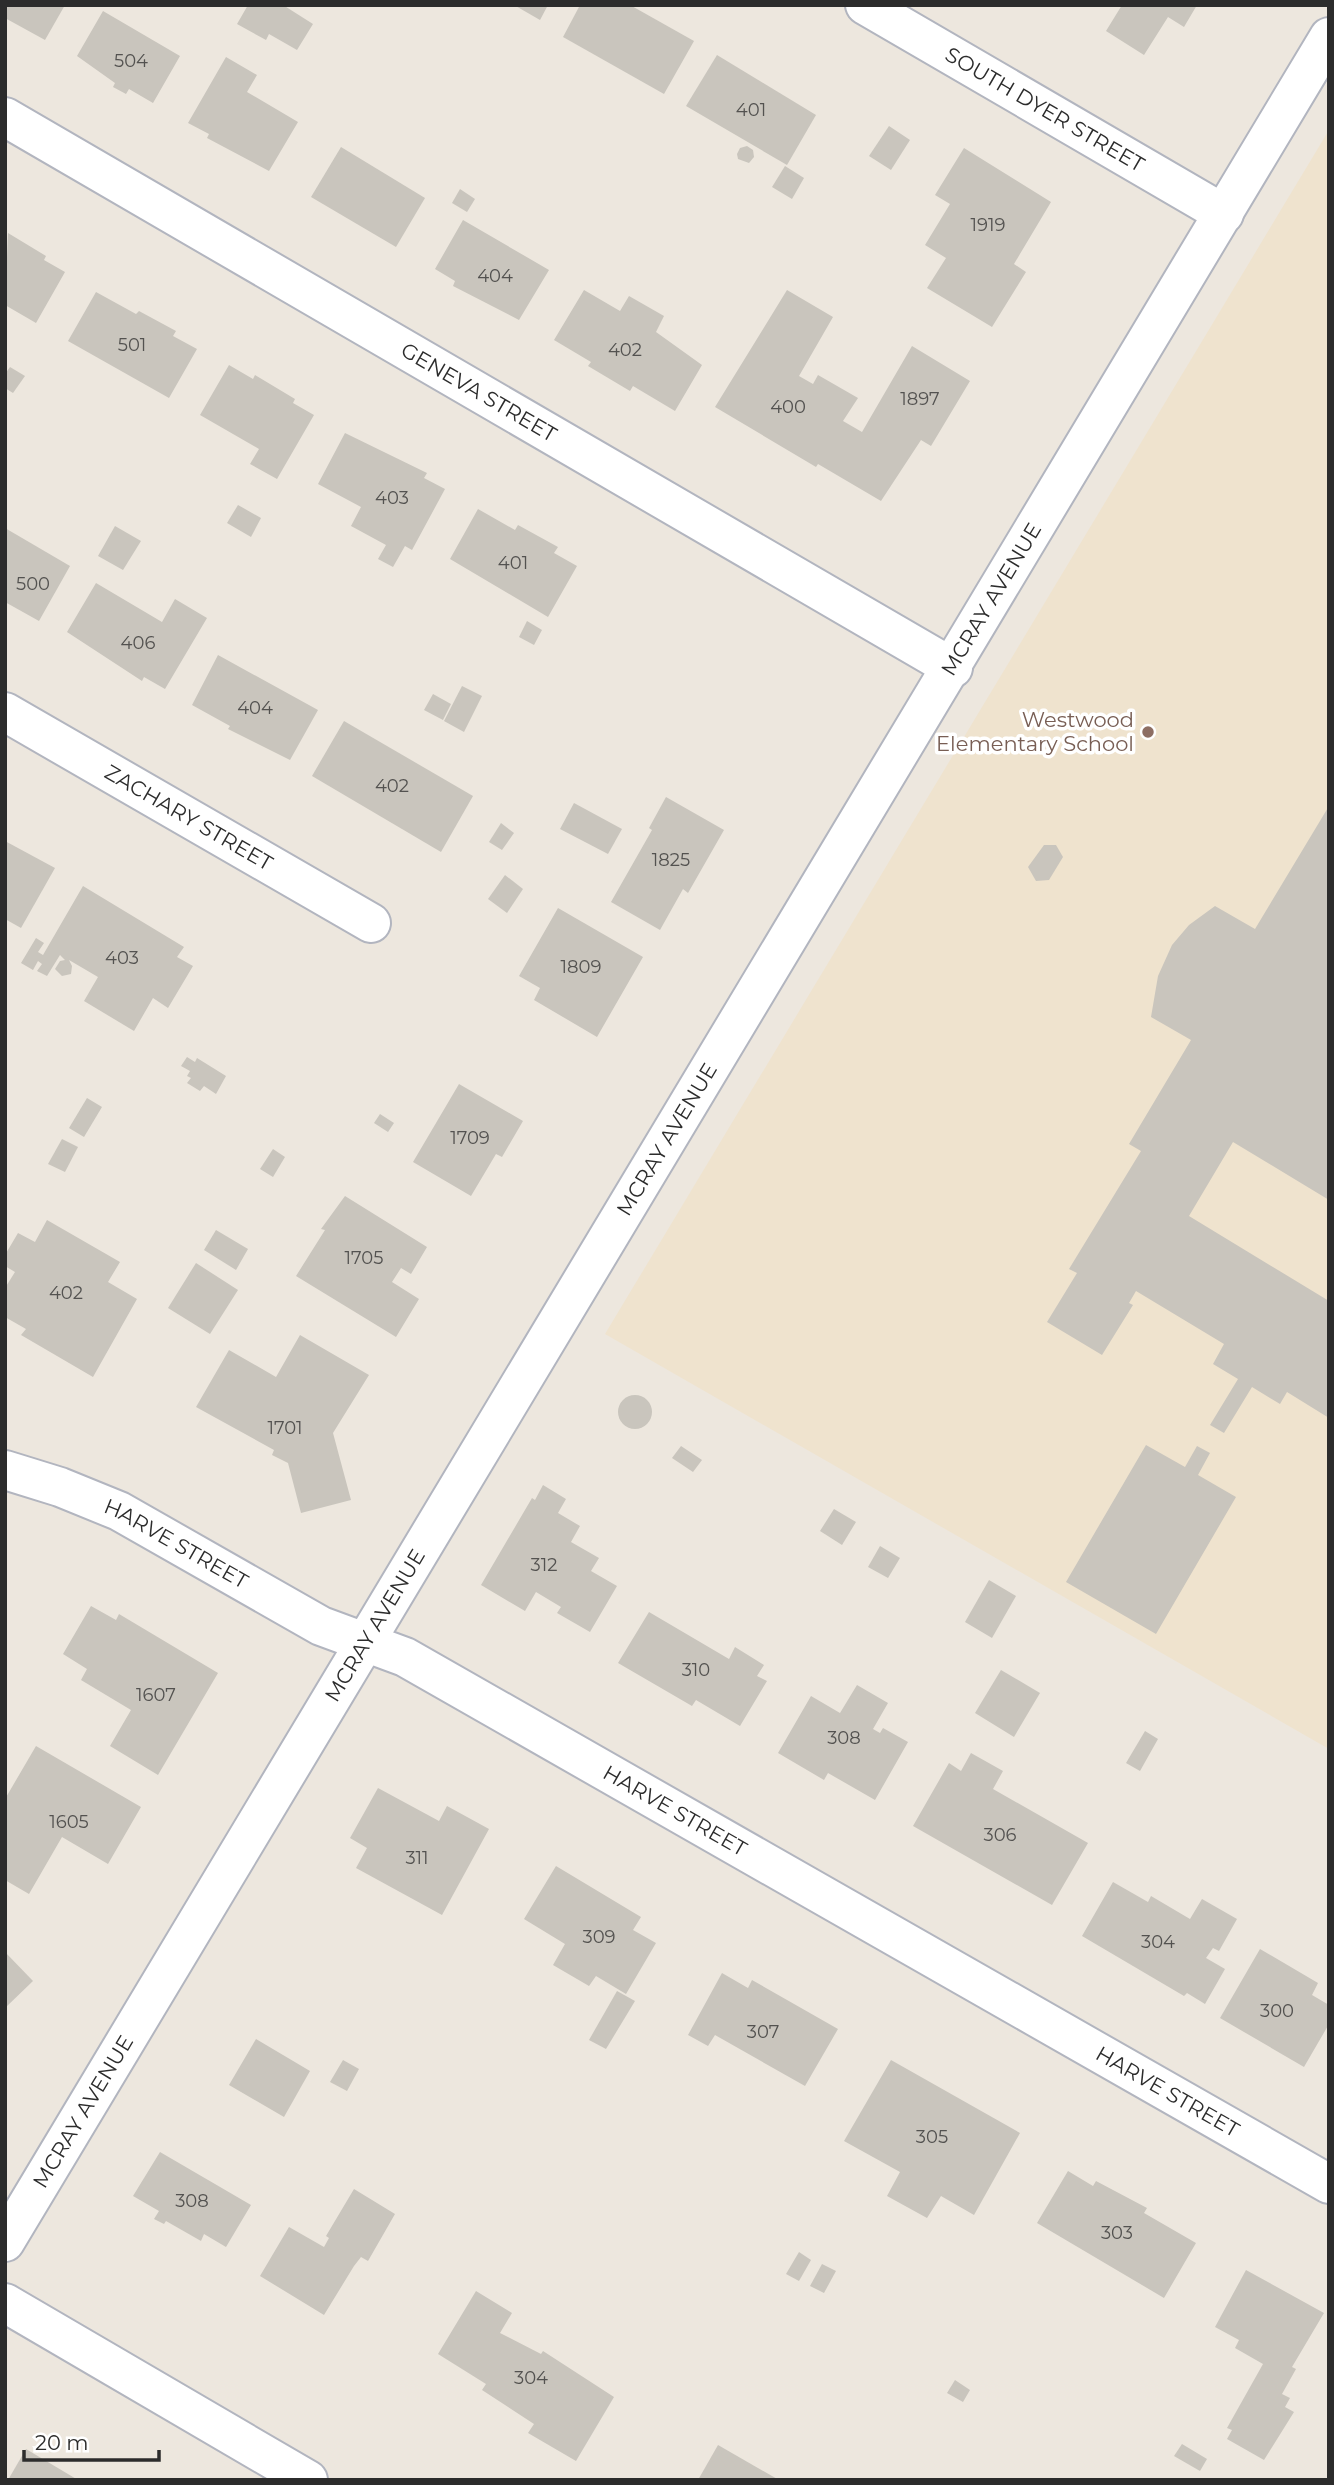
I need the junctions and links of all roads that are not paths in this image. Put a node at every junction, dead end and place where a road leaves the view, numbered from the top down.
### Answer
1 (865, 5) edge
2 (1329, 37) edge
3 (5, 117) edge
4 (1224, 214) junction
5 (953, 668) junction
6 (5, 712) edge
7 (371, 923) dead end
8 (5, 1470) edge
9 (365, 1642) junction
10 (1329, 2185) edge
11 (5, 2242) edge
12 (5, 2303) edge
13 (298, 2477) edge

1 - 4 street, SOUTH DYER STREET
2 - 4 street, MCRAY AVENUE
3 - 5 street, GENEVA STREET
4 - 5 street, MCRAY AVENUE
5 - 9 street, MCRAY AVENUE
6 - 7 street, ZACHARY STREET
8 - 9 street, HARVE STREET
9 - 10 street, HARVE STREET
9 - 11 street, MCRAY AVENUE
12 - 13 street

